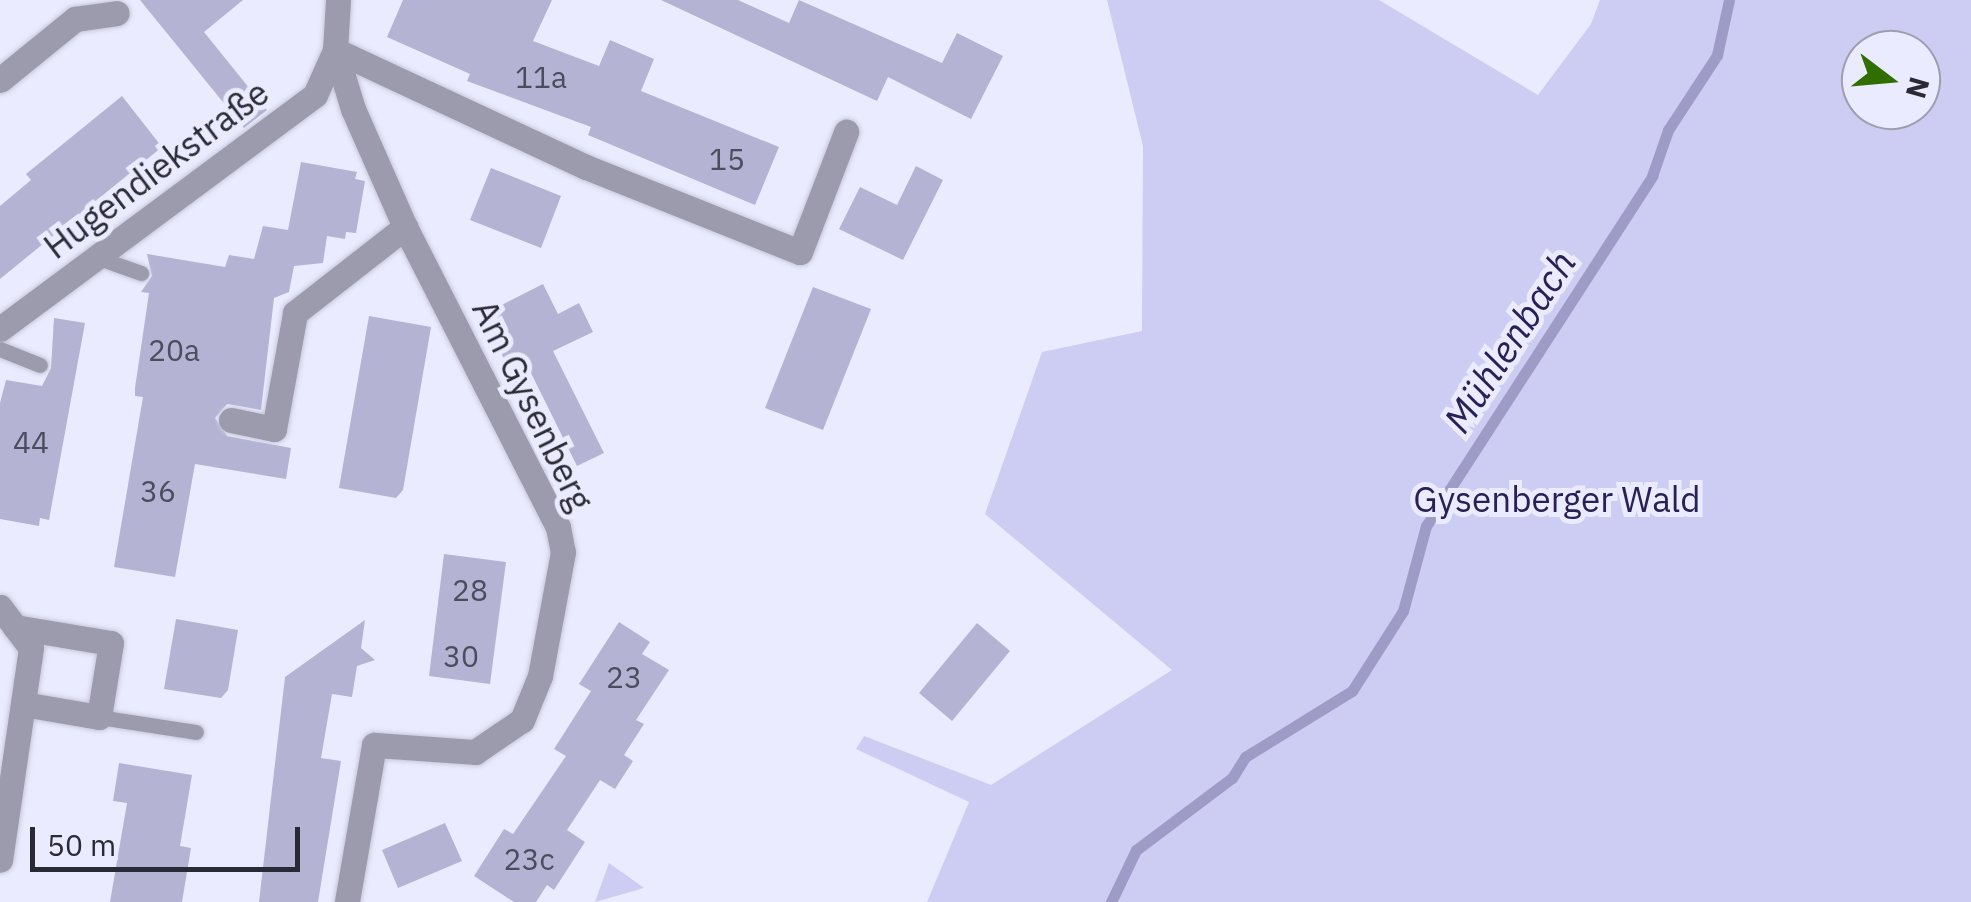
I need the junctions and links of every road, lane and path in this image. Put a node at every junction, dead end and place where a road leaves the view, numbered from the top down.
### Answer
1 (338, 0) edge
2 (117, 13) dead end
3 (335, 50) junction
4 (0, 80) edge
5 (846, 132) dead end
6 (405, 228) junction
7 (96, 257) junction
8 (141, 273) dead end
9 (0, 329) edge
10 (0, 349) edge
11 (40, 365) dead end
12 (231, 420) dead end
13 (8, 617) edge
14 (23, 704) junction
15 (100, 716) junction
16 (196, 732) dead end
17 (0, 860) edge
18 (347, 902) edge

1 - 3 street, Am Gysenberg
2 - 4 street
3 - 5 street
3 - 6 street, Am Gysenberg
3 - 7 street, Hugendiekstraße
6 - 12 street
6 - 18 street, Am Gysenberg
7 - 8 lane
7 - 9 street, Hugendiekstraße
10 - 11 lane
13 - 14 street
13 - 15 street
14 - 15 street
14 - 17 street
15 - 16 lane

